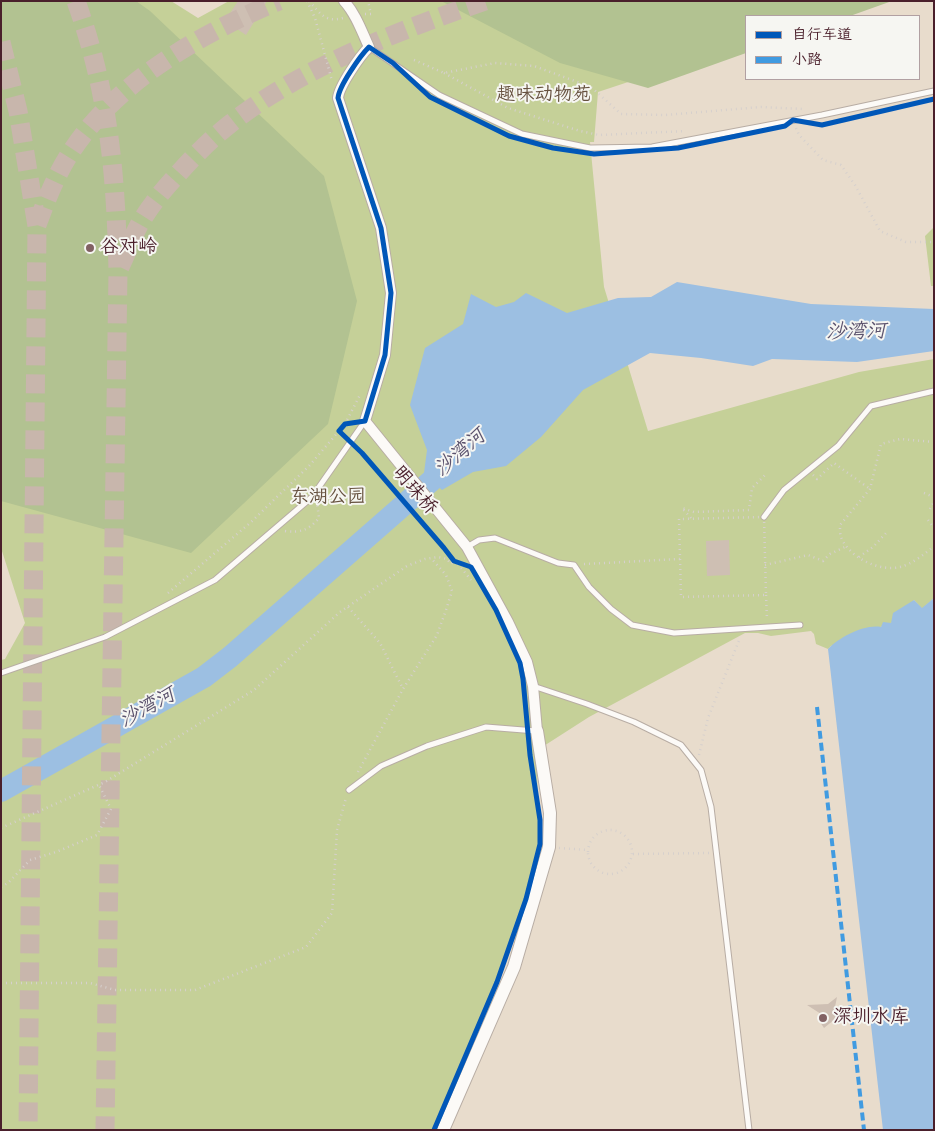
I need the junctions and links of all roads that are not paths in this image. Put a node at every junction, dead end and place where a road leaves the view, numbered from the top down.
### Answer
1 (344, 1) edge
2 (369, 47) junction
3 (934, 91) edge
4 (934, 391) edge
5 (365, 421) junction
6 (764, 517) road end
7 (466, 548) junction
8 (800, 625) dead end
9 (1, 673) edge
10 (533, 686) junction
11 (537, 731) junction
12 (349, 790) road end
13 (443, 1130) edge
14 (749, 1130) edge

1 - 2 street
2 - 3 lane
2 - 5 street
4 - 6 lane
5 - 7 street, 明珠桥
5 - 9 lane
7 - 8 lane
7 - 10 street, 明珠桥
10 - 11 street, 明珠桥
10 - 14 lane
11 - 12 lane
11 - 13 street

